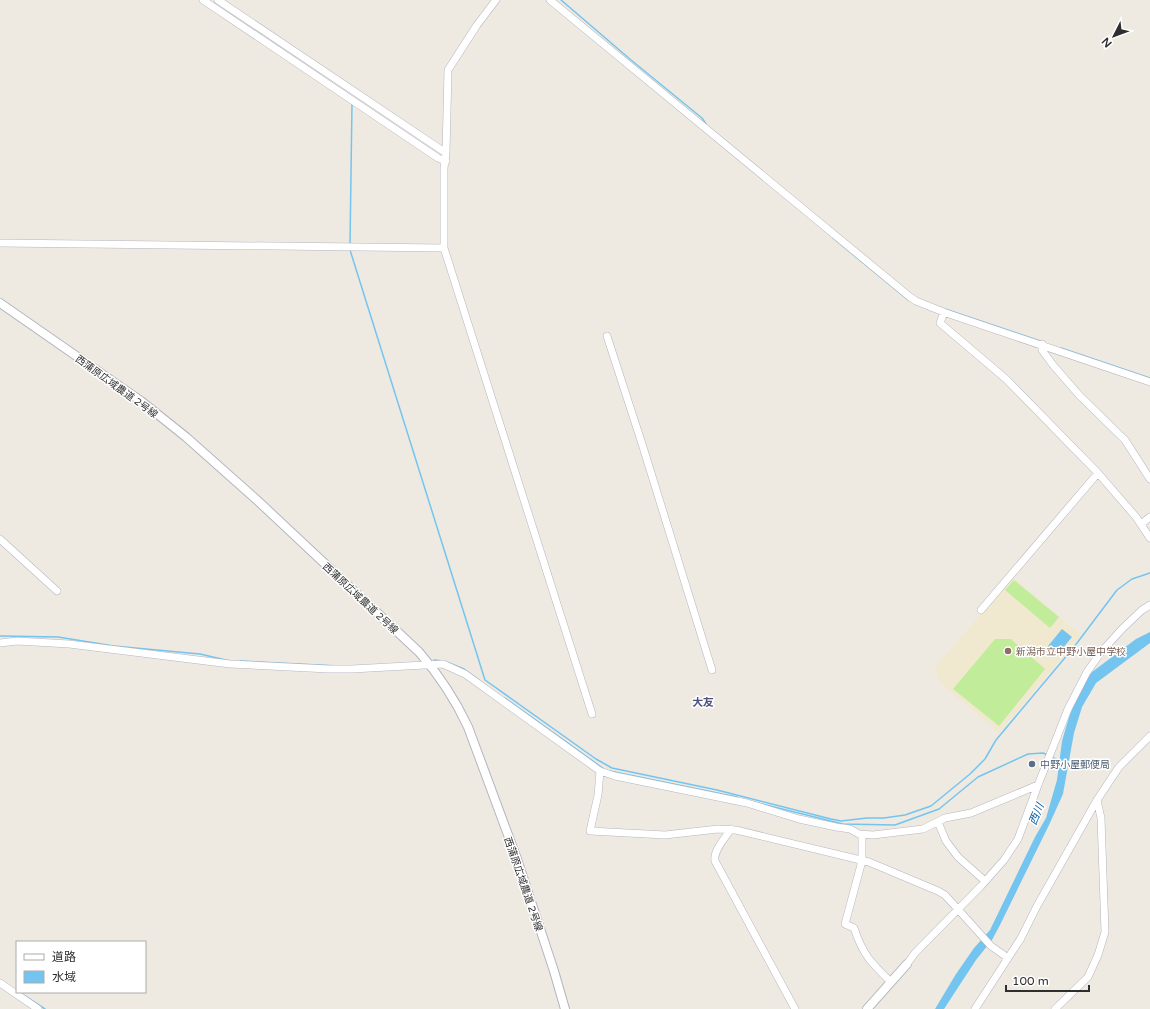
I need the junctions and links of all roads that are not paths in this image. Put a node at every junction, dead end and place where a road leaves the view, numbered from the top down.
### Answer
1 (203, 0) edge
2 (218, 0) edge
3 (496, 0) edge
4 (550, 0) edge
5 (446, 157) junction
6 (0, 243) edge
7 (444, 248) junction
8 (0, 303) edge
9 (944, 312) junction
10 (607, 336) dead end
11 (1042, 344) junction
12 (1150, 382) edge
13 (1098, 473) junction
14 (1150, 479) edge
15 (1150, 517) edge
16 (1141, 524) junction
17 (1150, 538) edge
18 (0, 539) edge
19 (57, 591) dead end
20 (1150, 605) edge
21 (981, 610) dead end
22 (0, 643) edge
23 (430, 665) junction
24 (712, 670) dead end
25 (592, 714) dead end
26 (1150, 736) edge
27 (600, 771) junction
28 (1038, 785) junction
29 (1097, 800) junction
30 (938, 822) junction
31 (731, 829) junction
32 (862, 834) junction
33 (862, 861) junction
34 (985, 881) junction
35 (959, 909) junction
36 (1008, 958) junction
37 (907, 964) joint
38 (891, 982) junction
39 (0, 983) edge
40 (38, 1009) edge
41 (565, 1009) edge
42 (795, 1009) edge
43 (867, 1009) edge
44 (975, 1009) edge
45 (1055, 1009) edge

1 - 5 street
2 - 5 street
3 - 5 street
4 - 9 street
5 - 7 street
6 - 7 street
7 - 25 street
8 - 23 street, 西蒲原広域農道 2号線
9 - 11 street
9 - 13 street
10 - 24 street
11 - 12 street
11 - 14 street
13 - 16 street
13 - 21 street
15 - 16 street
16 - 17 street
18 - 19 street
20 - 28 street
22 - 23 street
23 - 27 street
23 - 41 street, 西蒲原広域農道 2号線
26 - 29 street
27 - 31 street
27 - 32 street
28 - 30 street
28 - 34 street
29 - 36 street
29 - 45 street
30 - 32 street
30 - 34 street
31 - 33 street
31 - 42 street
32 - 33 street
33 - 35 street
33 - 38 street
34 - 35 street
35 - 36 street
35 - 37 street
36 - 44 street
37 - 38 street
38 - 43 street
39 - 40 street

